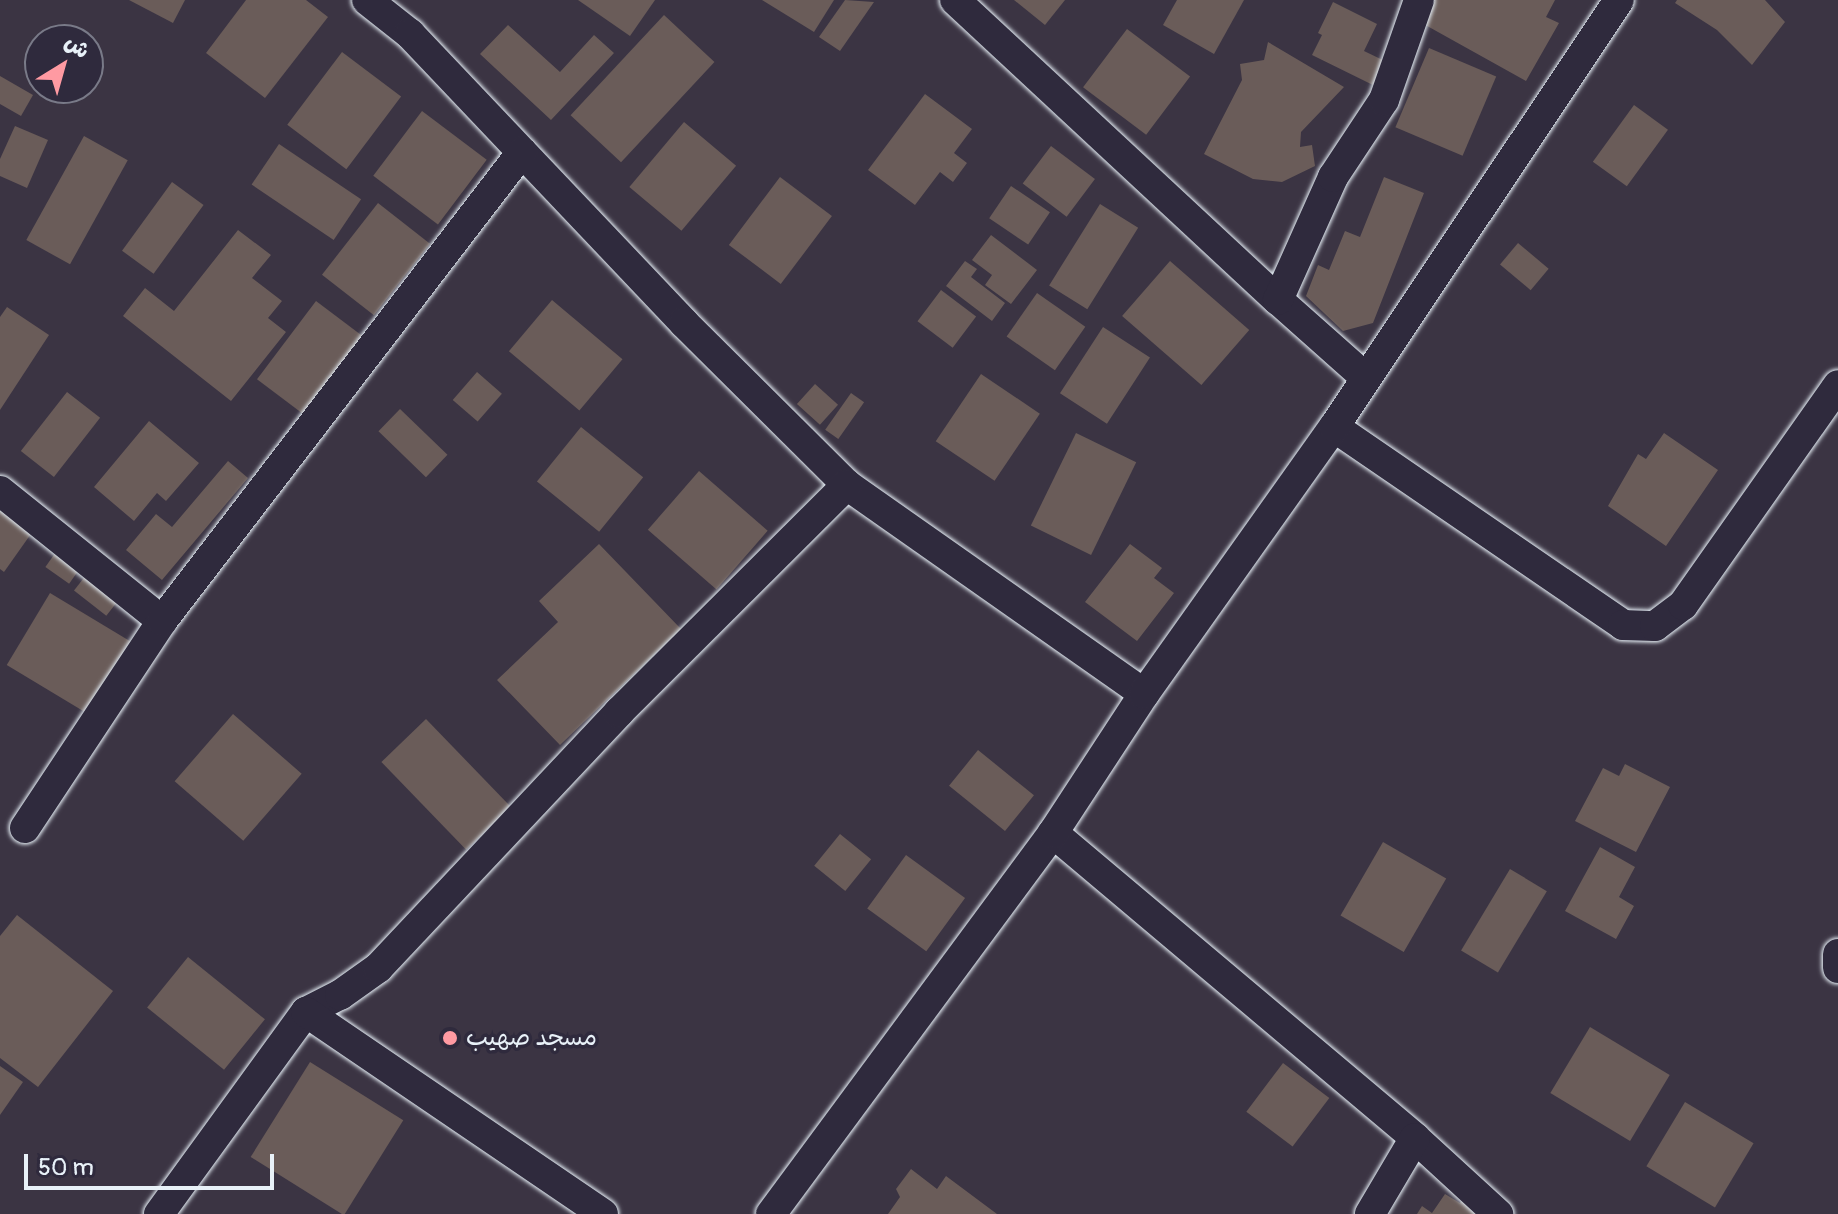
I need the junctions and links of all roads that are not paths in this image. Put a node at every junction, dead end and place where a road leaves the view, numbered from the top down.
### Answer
1 (367, 0) edge
2 (955, 0) edge
3 (1419, 0) edge
4 (1619, 0) edge
5 (522, 152) junction
6 (1278, 300) junction
7 (1366, 378) junction
8 (1838, 385) edge
9 (1334, 427) junction
10 (847, 485) junction
11 (0, 491) edge
12 (162, 621) junction
13 (1144, 694) junction
14 (25, 828) dead end
15 (1053, 833) junction
16 (1838, 954) edge
17 (1838, 968) edge
18 (306, 1012) junction
19 (1415, 1138) junction
20 (159, 1214) edge
21 (603, 1214) edge
22 (771, 1214) edge
23 (1370, 1214) edge
24 (1498, 1214) edge

1 - 5 street
2 - 6 street
3 - 6 street
4 - 7 street
5 - 10 street
5 - 12 street
6 - 7 street
7 - 9 street
8 - 9 street
9 - 13 street
10 - 13 street
10 - 18 street
11 - 12 street
12 - 14 street
13 - 15 street
15 - 19 street
15 - 22 street
16 - 17 street
18 - 20 street
18 - 21 street
19 - 23 street
19 - 24 street

